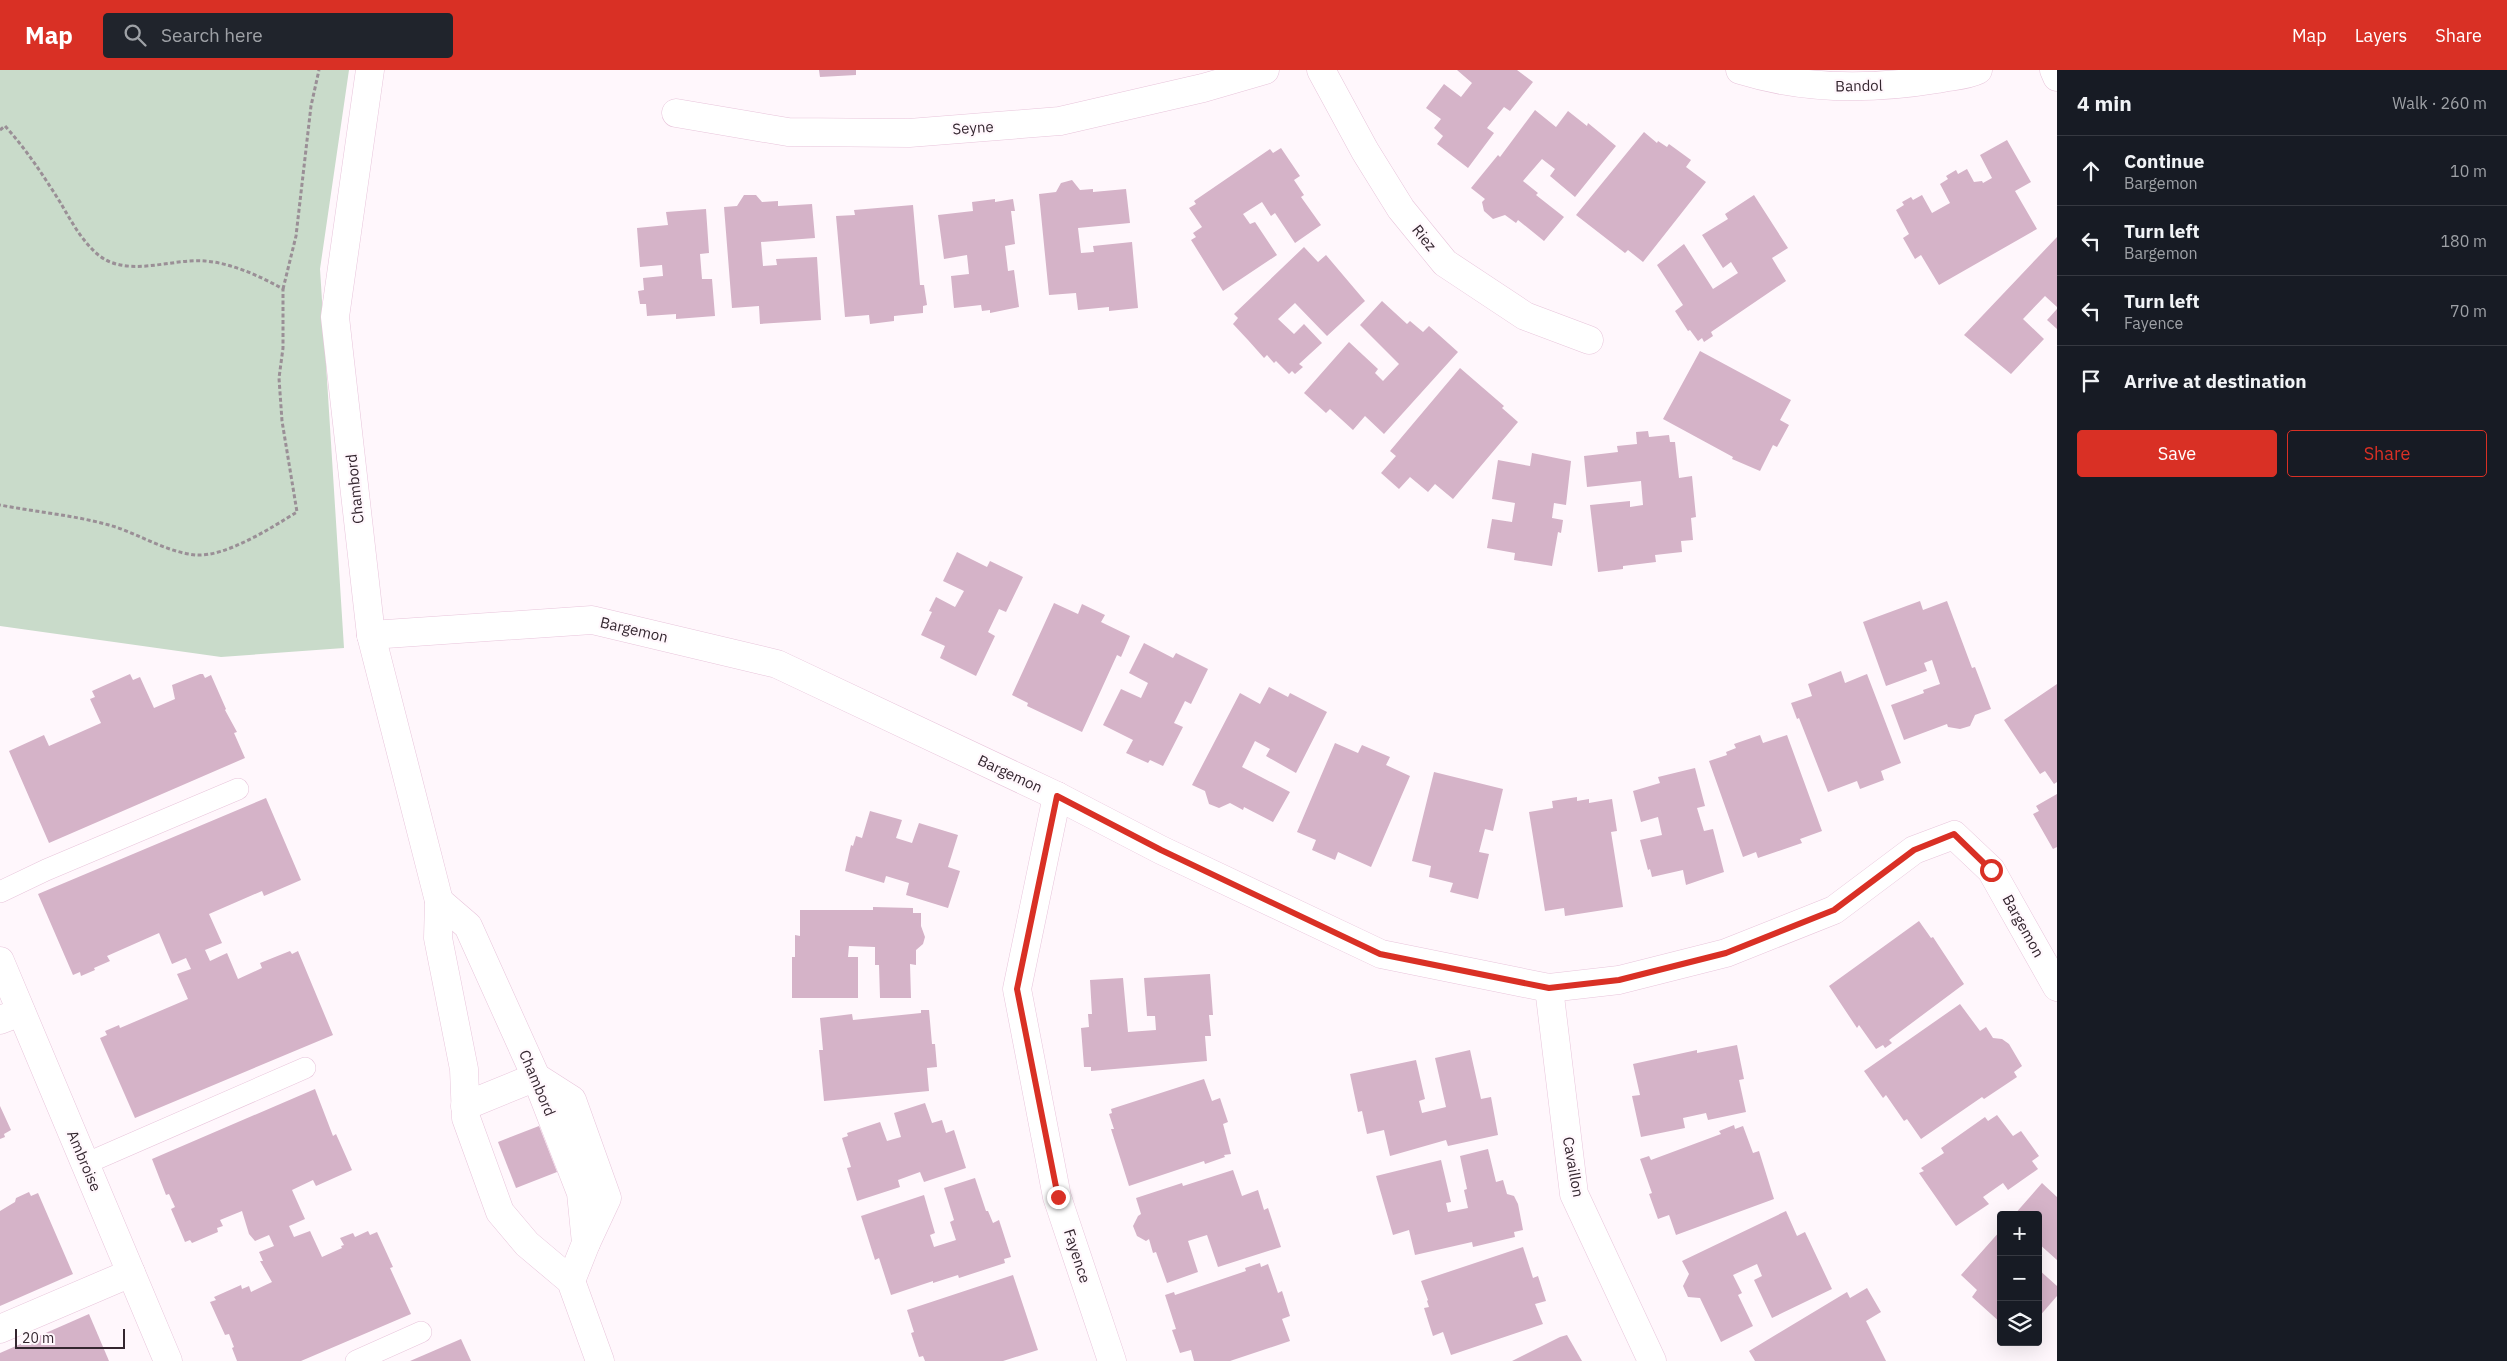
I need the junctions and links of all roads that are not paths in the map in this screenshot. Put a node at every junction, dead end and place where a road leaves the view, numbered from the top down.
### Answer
1 (370, 70) edge
2 (1265, 70) edge
3 (1321, 70) edge
4 (1740, 70) edge
5 (1978, 70) edge
6 (2054, 70) edge
7 (2057, 76) edge
8 (676, 113) dead end
9 (1589, 340) dead end
10 (371, 635) junction
11 (238, 789) dead end
12 (1057, 796) junction
13 (0, 892) edge
14 (439, 901) junction
15 (0, 961) edge
16 (2057, 987) edge
17 (1549, 988) junction
18 (11, 1016) edge
19 (306, 1068) dead end
20 (536, 1077) junction
21 (466, 1106) junction
22 (85, 1164) junction
23 (131, 1273) junction
24 (571, 1281) junction
25 (0, 1329) edge
26 (420, 1332) dead end
27 (168, 1361) edge
28 (356, 1361) edge
29 (600, 1361) edge
30 (1112, 1361) edge
31 (1652, 1361) edge

1 - 10 street, Chambord
2 - 8 street, Seyne
3 - 9 street, Riez
4 - 5 street, Bandol
6 - 7 street
10 - 12 street, Bargemon
10 - 14 street, Chambord
11 - 13 lane
12 - 17 street, Bargemon
12 - 30 street, Fayence
14 - 20 street, Chambord
14 - 21 street, Chambord
15 - 18 street, Ambroise
16 - 17 street, Bargemon
17 - 31 street, Cavaillon
18 - 22 street, Ambroise
19 - 22 lane
20 - 21 street
20 - 24 street, Chambord
21 - 24 street, Chambord
22 - 23 street, Ambroise
23 - 25 street
23 - 27 street, Ambroise
24 - 29 street
26 - 28 lane

